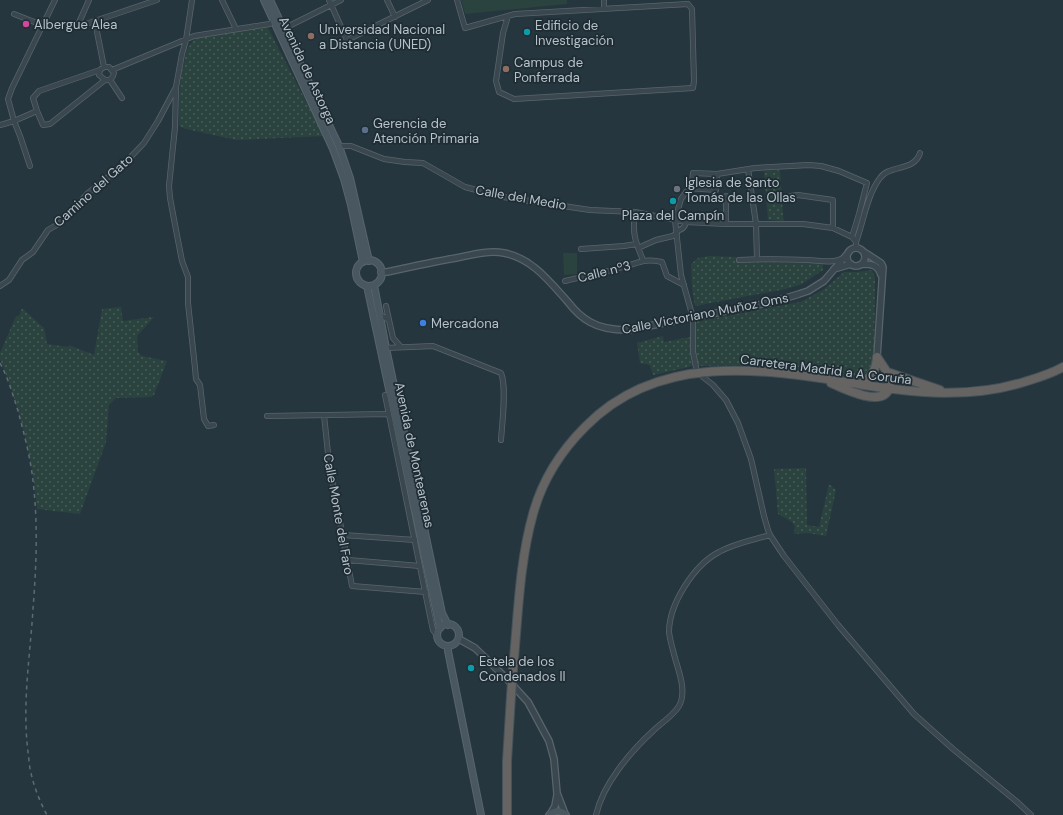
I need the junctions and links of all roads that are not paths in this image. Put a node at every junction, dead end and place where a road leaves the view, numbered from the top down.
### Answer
1 (55, 0) edge
2 (89, 0) edge
3 (157, 0) edge
4 (192, 0) edge
5 (222, 0) edge
6 (264, 0) edge
7 (270, 0) edge
8 (341, 0) edge
9 (387, 0) edge
10 (428, 0) edge
11 (457, 0) edge
12 (604, 0) edge
13 (150, 1) edge
14 (330, 2) edge
15 (419, 2) edge
16 (604, 9) junction
17 (14, 14) dead end
18 (395, 16) junction
19 (508, 16) junction
20 (273, 21) junction
21 (95, 22) junction
22 (42, 25) junction
23 (77, 27) junction
24 (236, 29) junction
25 (283, 30) junction
26 (186, 40) junction
27 (104, 67) junction
28 (100, 70) junction
29 (112, 70) junction
30 (107, 80) junction
31 (176, 87) junction
32 (122, 98) dead end
33 (37, 110) junction
34 (14, 121) junction
35 (0, 125) edge
36 (336, 148) junction
37 (920, 153) dead end
38 (30, 166) dead end
39 (748, 169) junction
40 (717, 174) junction
41 (689, 188) junction
42 (726, 196) dead end
43 (791, 196) dead end
44 (635, 212) junction
45 (675, 220) junction
46 (686, 222) junction
47 (726, 224) junction
48 (756, 224) junction
49 (833, 228) junction
50 (677, 232) junction
51 (852, 237) junction
52 (856, 245) junction
53 (637, 246) junction
54 (581, 250) dead end
55 (849, 252) junction
56 (864, 252) junction
57 (757, 259) junction
58 (841, 259) junction
59 (643, 260) junction
60 (739, 260) dead end
61 (366, 261) junction
62 (828, 261) junction
63 (851, 264) junction
64 (862, 264) junction
65 (837, 268) junction
66 (381, 272) junction
67 (882, 280) junction
68 (564, 281) dead end
69 (371, 285) junction
70 (684, 285) junction
71 (0, 286) edge
72 (386, 306) dead end
73 (380, 315) junction
74 (693, 318) junction
75 (389, 320) junction
76 (394, 338) junction
77 (400, 347) junction
78 (389, 348) junction
79 (877, 357) junction
80 (696, 367) dead end
81 (1063, 367) edge
82 (876, 368) junction
83 (887, 372) junction
84 (703, 377) dead end
85 (823, 379) junction
86 (860, 384) junction
87 (878, 387) junction
88 (888, 388) junction
89 (948, 393) junction
90 (385, 395) dead end
91 (388, 414) junction
92 (324, 415) junction
93 (267, 416) dead end
94 (214, 425) dead end
95 (501, 440) dead end
96 (343, 535) junction
97 (770, 535) junction
98 (415, 540) junction
99 (348, 560) junction
100 (420, 566) junction
101 (426, 592) junction
102 (448, 625) junction
103 (440, 628) junction
104 (438, 637) junction
105 (459, 639) junction
106 (448, 646) junction
107 (508, 742) junction
108 (558, 793) junction
109 (550, 814) edge
110 (566, 814) edge
111 (481, 815) edge
112 (506, 815) edge
113 (512, 815) edge
114 (596, 815) edge
115 (1030, 815) edge

1 - 22 street
2 - 23 street
3 - 13 street
4 - 26 street
5 - 24 street
6 - 20 main road, Avenida de Astorga
7 - 25 main road, Avenida de Astorga
8 - 14 street
9 - 18 street
10 - 15 street
11 - 19 street
12 - 16 street
13 - 21 street
14 - 18 street
14 - 25 street
15 - 18 street
16 - 19 street
16 - 19 street
17 - 22 street
20 - 24 street
20 - 36 main road, Avenida de Astorga
21 - 23 street
21 - 27 street
22 - 23 street
22 - 34 street
24 - 26 street
25 - 36 main road, Avenida de Astorga
26 - 29 street
26 - 31 street
27 - 28 street
27 - 29 street
28 - 30 street
28 - 33 street
29 - 30 street
30 - 32 street
30 - 33 street
31 - 71 street, Camino del Gato
31 - 94 street
33 - 34 street
34 - 35 street
34 - 38 street
36 - 44 street, Calle del Medio
36 - 61 main road
37 - 52 street
39 - 40 street
39 - 48 street
39 - 51 street
40 - 41 street
40 - 41 street
41 - 45 street
42 - 47 street
43 - 49 street
44 - 45 street, Calle del Medio
44 - 53 street
45 - 46 street, Calle del Medio
45 - 50 street
46 - 47 street, Calle del Medio
46 - 50 street
47 - 48 street, Calle del Medio
48 - 49 street, Calle del Medio
48 - 57 street
49 - 51 street, Calle del Medio
50 - 53 street
50 - 70 street
51 - 52 street
52 - 55 street
52 - 56 street
53 - 54 street
53 - 59 street
55 - 58 street
55 - 63 street
56 - 64 street
56 - 67 street
57 - 60 street
57 - 62 street
58 - 62 street
58 - 65 street
59 - 68 street, Calle nº3
59 - 70 street
61 - 66 main road
61 - 69 main road
62 - 65 street
62 - 65 street
63 - 64 street
63 - 65 street
64 - 67 street
65 - 74 street, Calle Victoriano Muñoz Oms
66 - 69 main road
66 - 74 street, Calle Victoriano Muñoz Oms
67 - 79 street
69 - 73 main road, Avenida de Montearenas
69 - 103 main road, Avenida de Montearenas
70 - 74 street
72 - 75 street
73 - 75 street
73 - 78 main road, Avenida de Montearenas
74 - 80 street
75 - 76 street
76 - 77 street
76 - 78 street
77 - 78 street
77 - 95 street
78 - 102 main road, Avenida de Montearenas
79 - 82 highway
79 - 83 highway
81 - 89 highway, Carretera Madrid a A Coruña
82 - 86 highway
82 - 87 highway
83 - 88 highway
83 - 89 highway
84 - 97 street
85 - 86 highway, Carretera Madrid a A Coruña
85 - 88 highway
85 - 107 highway, Carretera Madrid a A Coruña, bridge
86 - 87 highway, Carretera Madrid a A Coruña
87 - 88 highway, Carretera Madrid a A Coruña
88 - 89 highway, Carretera Madrid a A Coruña
90 - 91 street
91 - 92 street
91 - 98 street
92 - 93 street
92 - 96 street, Calle Monte del Faro
96 - 98 street
96 - 99 street, Calle Monte del Faro
97 - 114 street
97 - 115 street
98 - 100 street
99 - 100 street
99 - 101 street, Calle Monte del Faro
100 - 101 street
101 - 104 street
102 - 103 main road
102 - 105 main road
103 - 104 main road
104 - 106 main road
105 - 106 main road
105 - 108 street
106 - 111 main road
107 - 112 highway, Carretera Madrid a A Coruña
107 - 113 highway
108 - 109 street
108 - 110 street
109 - 110 main road

